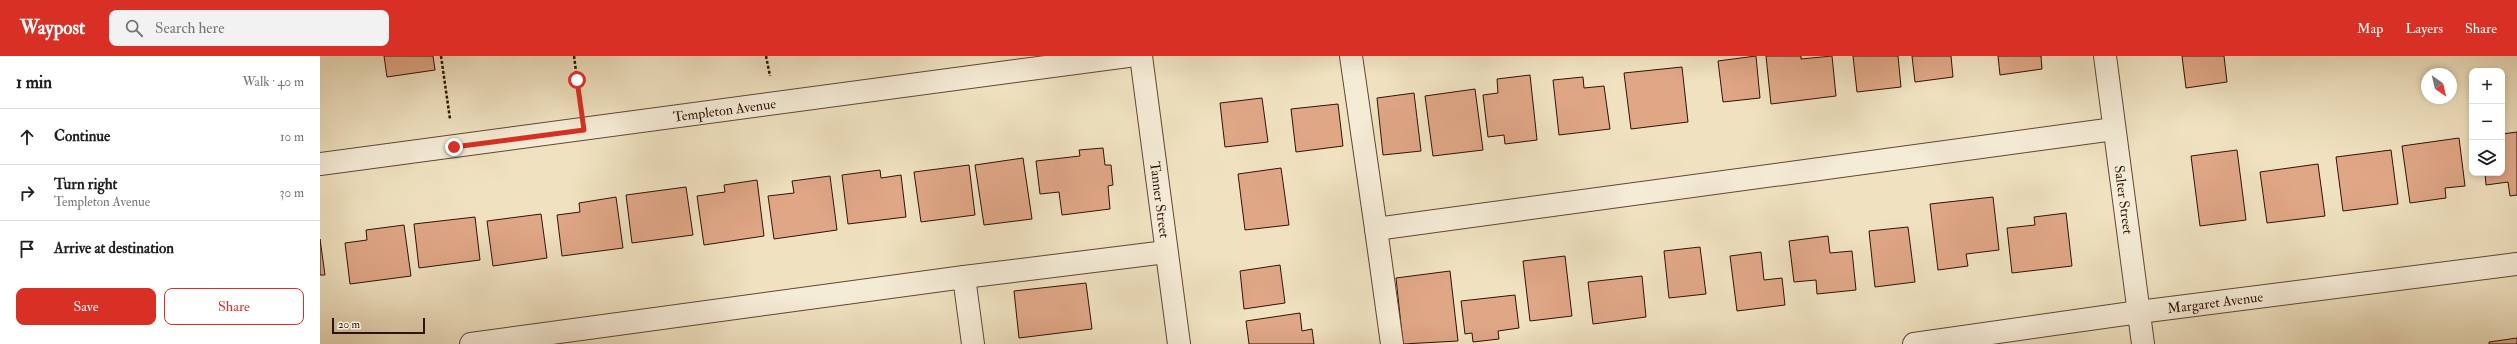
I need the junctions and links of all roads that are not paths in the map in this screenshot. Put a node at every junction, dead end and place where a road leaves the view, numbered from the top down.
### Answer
1 (1128, 56) edge
2 (1140, 56) edge
3 (1351, 56) edge
4 (2105, 56) edge
5 (2114, 129) junction
6 (320, 164) edge
7 (1376, 229) junction
8 (1166, 252) junction
9 (2517, 264) edge
10 (964, 277) junction
11 (2139, 312) junction
12 (471, 344) edge
13 (973, 344) edge
14 (1179, 344) edge
15 (1392, 344) edge
16 (1914, 344) edge
17 (2143, 344) edge

1 - 6 street, Templeton Avenue
2 - 8 street, Tanner Street
3 - 7 street
4 - 5 street, Salter Street
5 - 7 street
5 - 11 street, Salter Street
7 - 15 street
8 - 10 street
8 - 14 street, Tanner Street
9 - 11 street, Margaret Avenue
10 - 12 street
10 - 13 street
11 - 16 street, Margaret Avenue
11 - 17 street, Salter Street

